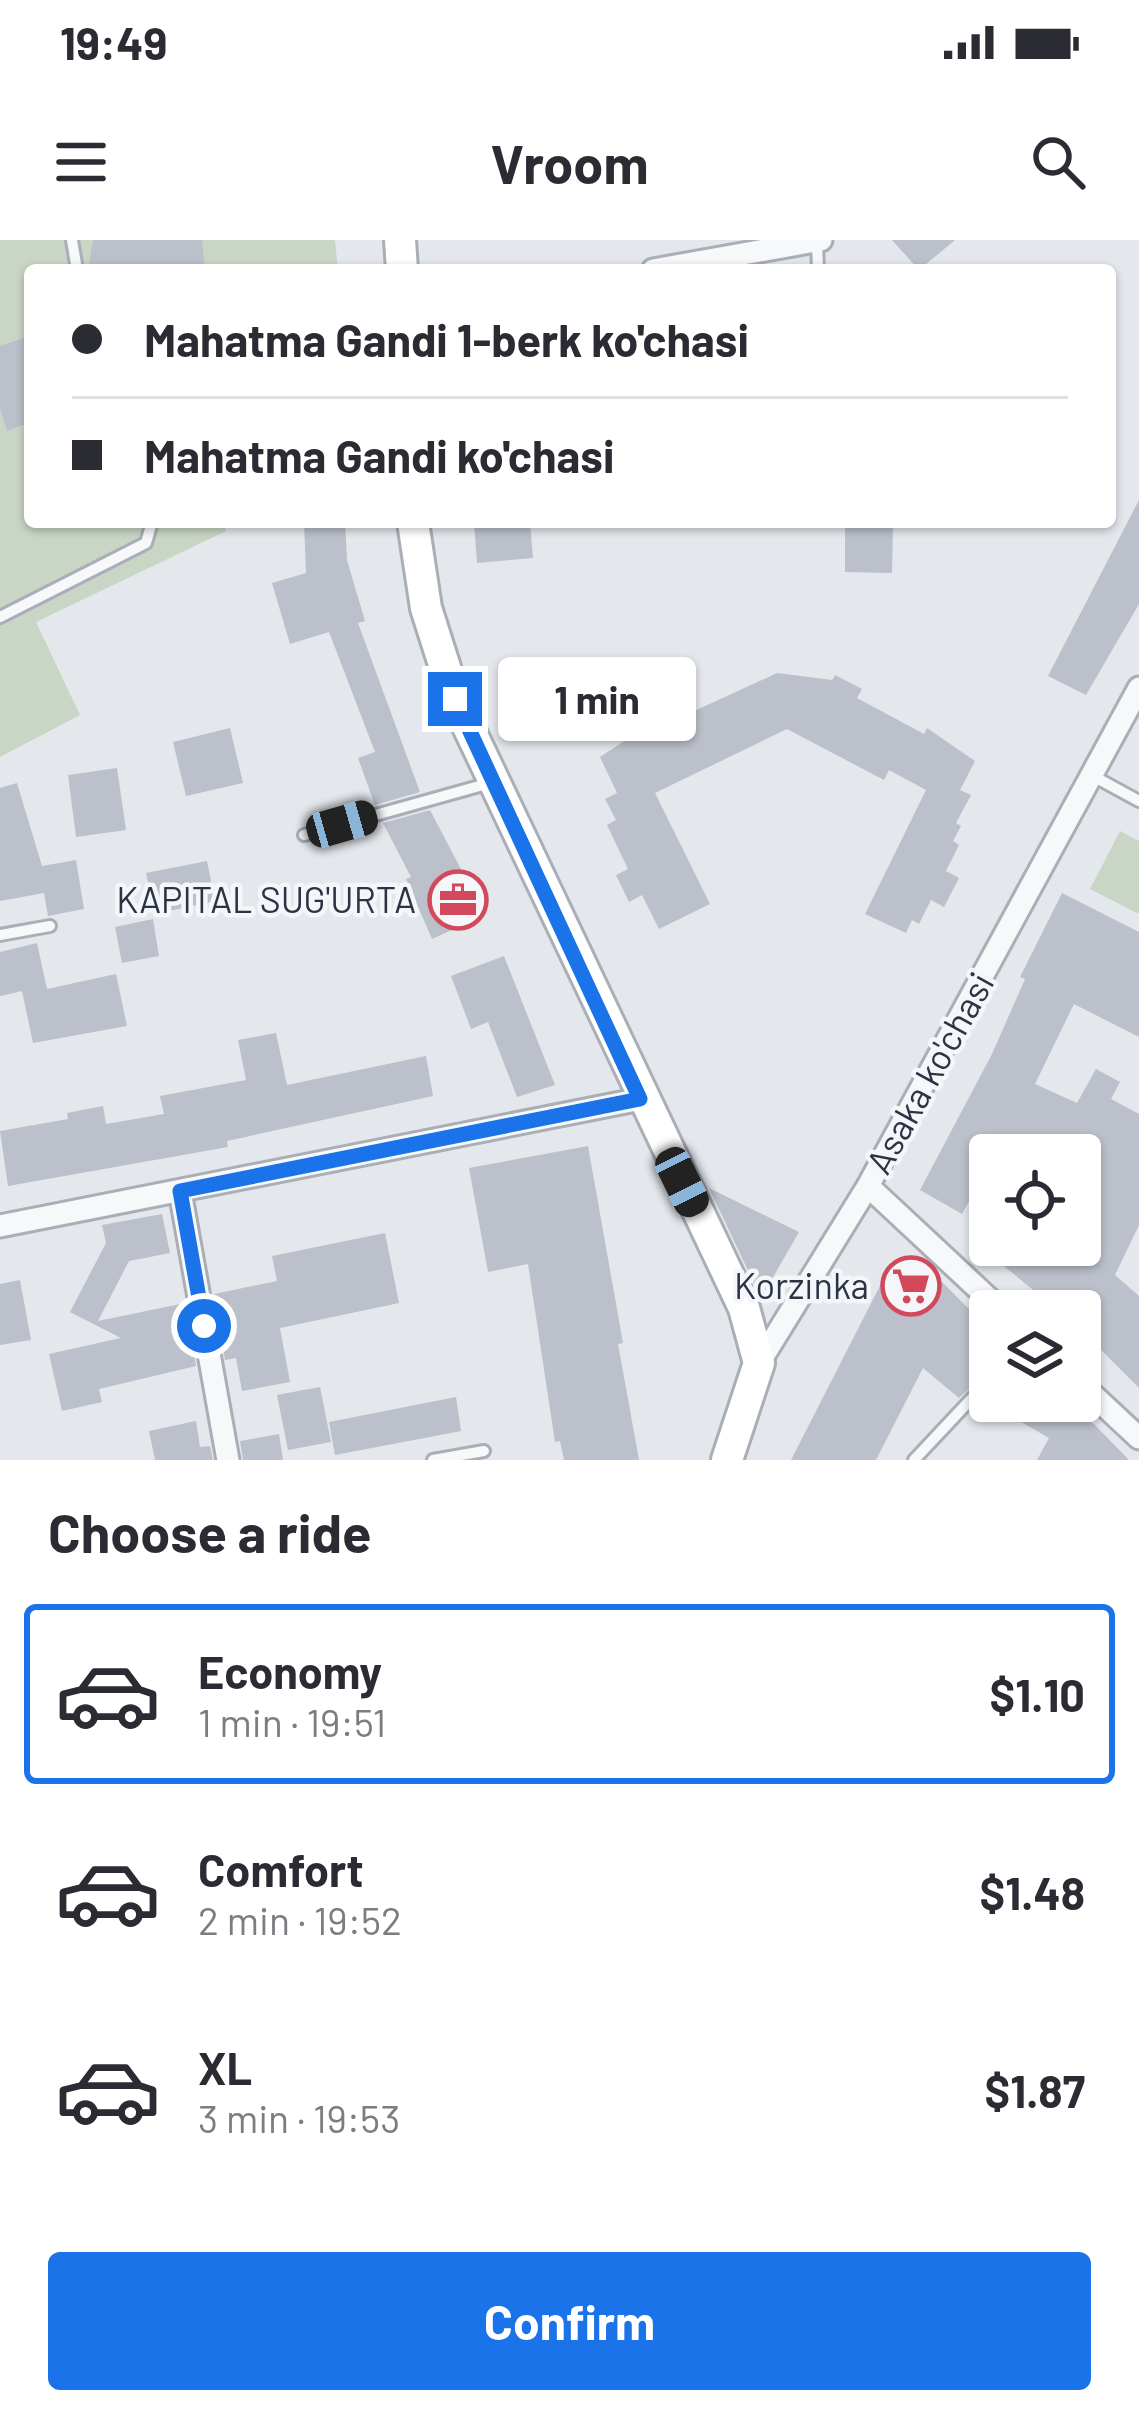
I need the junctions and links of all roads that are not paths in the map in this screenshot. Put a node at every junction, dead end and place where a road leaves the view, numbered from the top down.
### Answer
1 (819, 242) edge
2 (689, 264) edge
3 (150, 528) edge
4 (414, 528) edge
5 (0, 617) edge
6 (1139, 688) edge
7 (1094, 776) junction
8 (494, 782) junction
9 (1139, 801) edge
10 (304, 835) dead end
11 (50, 926) dead end
12 (0, 935) edge
13 (640, 1099) junction
14 (868, 1186) junction
15 (180, 1191) junction
16 (0, 1226) edge
17 (979, 1290) edge
18 (759, 1363) junction
19 (969, 1401) edge
20 (1101, 1402) edge
21 (1139, 1405) edge
22 (1132, 1431) edge
23 (484, 1451) dead end
24 (228, 1460) edge
25 (433, 1460) edge
26 (728, 1460) edge
27 (914, 1460) edge

1 - 2 street
3 - 5 lane
4 - 8 street
6 - 7 street, Asaka ko'chasi
7 - 9 lane
7 - 14 street, Asaka ko'chasi
8 - 10 lane
8 - 13 street
11 - 12 lane
13 - 15 street
13 - 18 street
14 - 17 street
14 - 18 street, Asaka ko'chasi
15 - 16 street
15 - 24 street
18 - 26 street, Asaka ko'chasi
19 - 27 lane
20 - 22 street
21 - 22 street
23 - 25 lane

